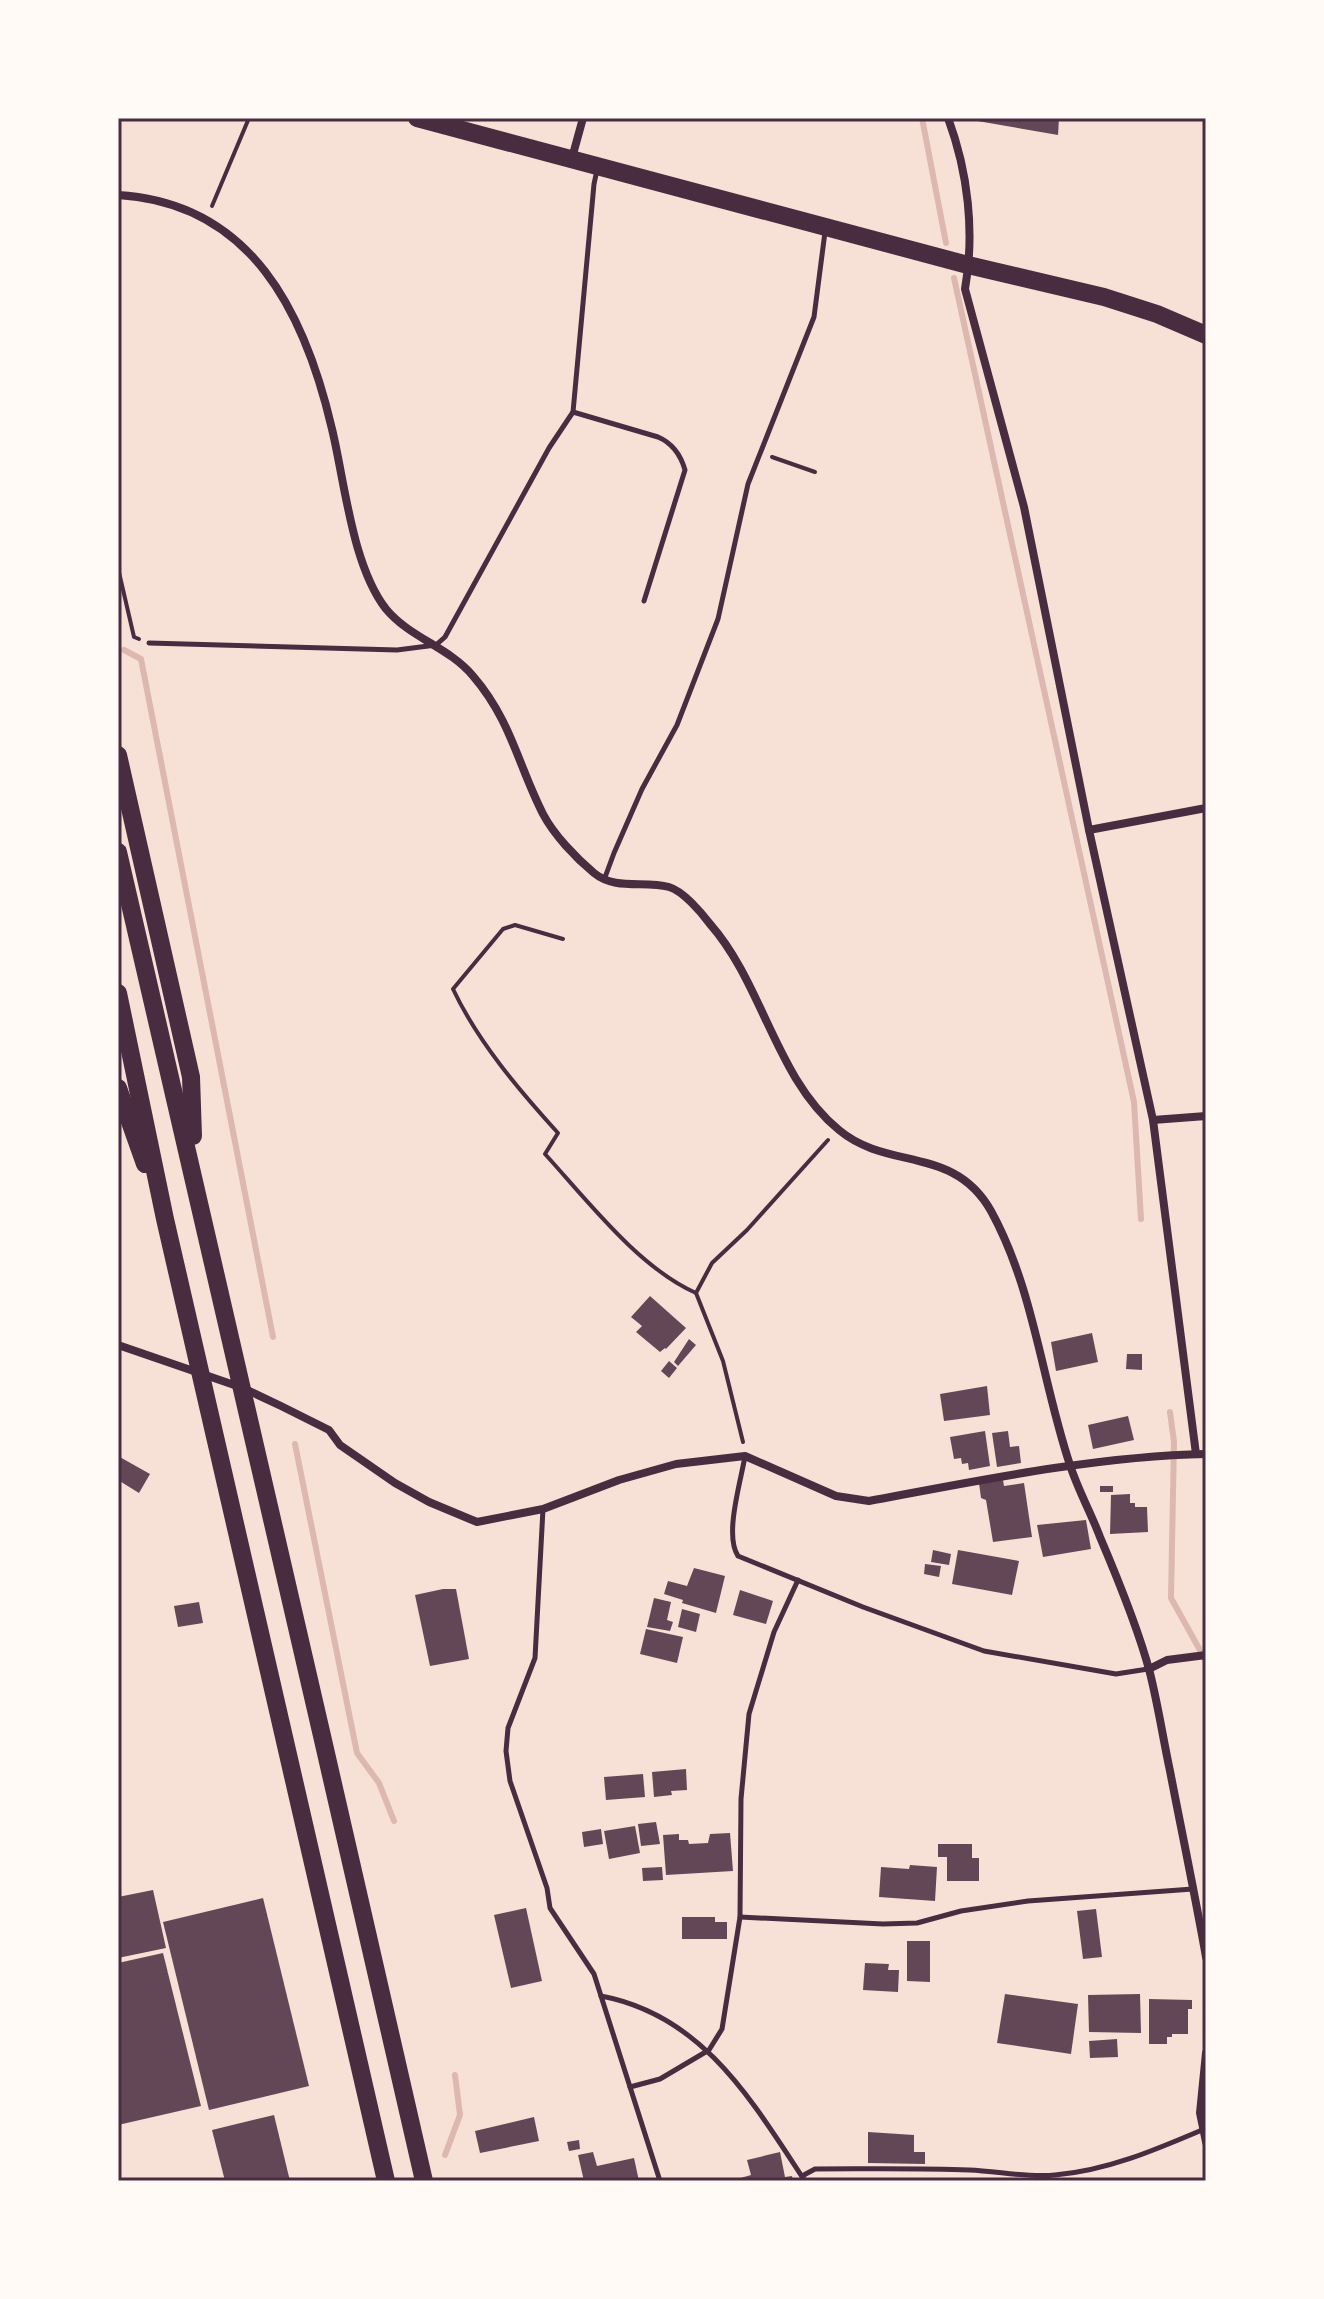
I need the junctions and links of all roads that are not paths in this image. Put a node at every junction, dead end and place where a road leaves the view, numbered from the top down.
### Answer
1 (417, 118) edge
2 (583, 118) edge
3 (861, 118) edge
4 (870, 118) edge
5 (948, 118) edge
6 (572, 159) junction
7 (599, 165) junction
8 (118, 195) edge
9 (825, 227) junction
10 (968, 265) junction
11 (1206, 335) edge
12 (573, 412) junction
13 (644, 601) dead end
14 (149, 643) road end
15 (436, 645) junction
16 (118, 755) edge
17 (1206, 808) edge
18 (1089, 830) junction
19 (118, 852) edge
20 (604, 880) junction
21 (118, 993) edge
22 (118, 1088) edge
23 (1206, 1116) edge
24 (1153, 1120) junction
25 (194, 1170) junction
26 (165, 1219) junction
27 (118, 1345) edge
28 (200, 1373) junction
29 (243, 1388) junction
30 (1201, 1454) edge
31 (745, 1456) junction
32 (1071, 1467) junction
33 (543, 1509) junction
34 (798, 1580) junction
35 (1206, 1655) edge
36 (1149, 1669) junction
37 (1194, 1889) junction
38 (740, 1917) junction
39 (1206, 1957) edge
40 (601, 1996) junction
41 (709, 2050) junction
42 (1206, 2053) edge
43 (630, 2087) junction
44 (1202, 2130) junction
45 (1206, 2142) edge
46 (803, 2178) edge
47 (386, 2181) edge
48 (424, 2181) edge
49 (660, 2181) edge

1 - 6 main road
2 - 6 street
3 - 4 lane
5 - 10 street
6 - 7 main road
7 - 9 main road
7 - 12 lane
8 - 15 street
9 - 10 main road
9 - 20 lane
10 - 11 main road
10 - 18 street
12 - 13 lane
12 - 15 lane
14 - 15 lane
15 - 20 street
16 - 25 main road
17 - 18 street
18 - 24 street
19 - 25 main road
20 - 32 street
21 - 26 main road
22 - 26 main road
23 - 24 street
24 - 30 street
25 - 29 main road
26 - 28 main road
27 - 28 street
28 - 29 street
28 - 47 main road
29 - 33 street
29 - 48 main road
30 - 32 street
31 - 32 street
31 - 33 street
31 - 34 lane
32 - 36 street
33 - 40 lane
34 - 36 lane
34 - 38 lane
35 - 36 street
36 - 37 street
37 - 38 lane
37 - 39 street
38 - 41 lane
40 - 41 lane
40 - 43 lane
41 - 43 lane
41 - 46 lane
42 - 44 street
43 - 49 lane
44 - 45 street
44 - 46 lane

